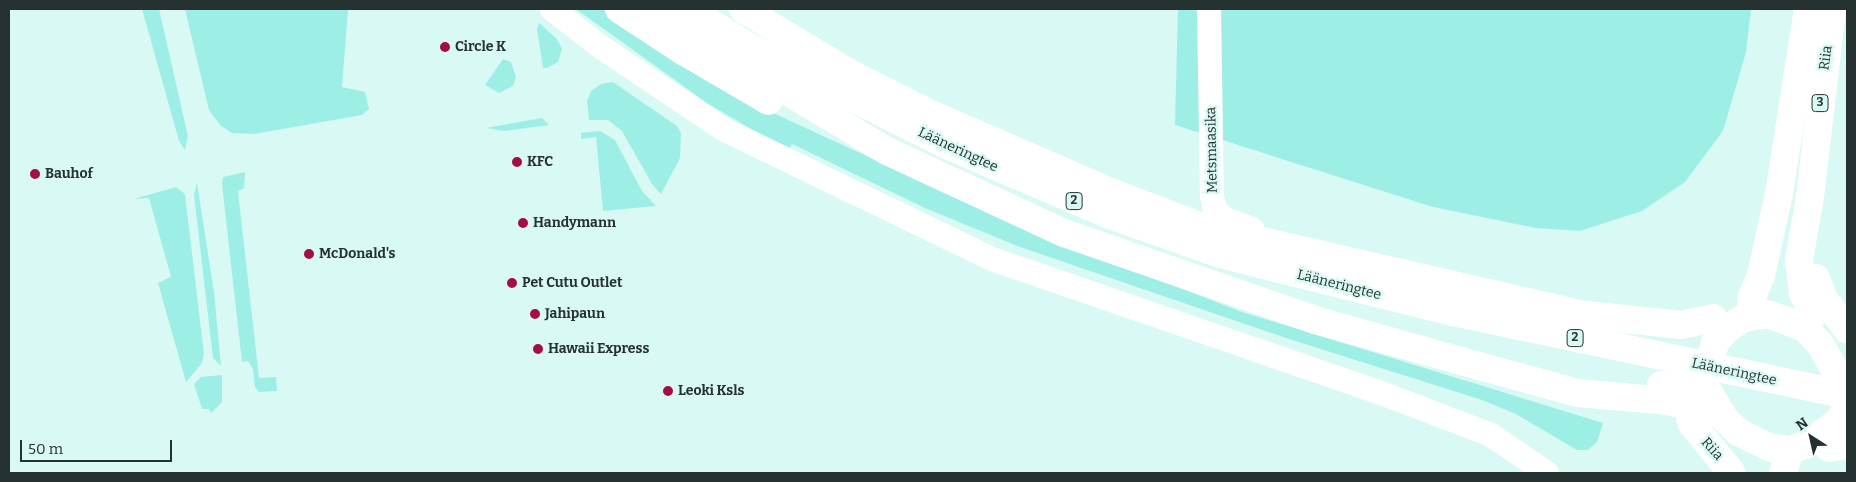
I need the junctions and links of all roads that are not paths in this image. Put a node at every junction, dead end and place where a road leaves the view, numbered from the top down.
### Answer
1 (552, 9) edge
2 (619, 9) edge
3 (660, 9) edge
4 (689, 9) edge
5 (730, 9) edge
6 (743, 9) edge
7 (1209, 9) edge
8 (1808, 9) edge
9 (1832, 9) edge
10 (855, 98) junction
11 (887, 151) junction
12 (1810, 197) junction
13 (1318, 253) junction
14 (1759, 303) junction
15 (1814, 314) junction
16 (1713, 318) junction
17 (1847, 329) edge
18 (1847, 359) edge
19 (1847, 379) edge
20 (1847, 395) edge
21 (1693, 403) junction
22 (1847, 408) edge
23 (1841, 442) edge
24 (1792, 465) edge
25 (1739, 466) edge
26 (1547, 473) edge

1 - 26 street
2 - 11 highway
3 - 11 highway
4 - 10 highway, Lääneringtee / 2
5 - 10 highway, Lääneringtee / 2
6 - 13 highway
7 - 13 street, Metsmaasika
8 - 14 highway, Riia / 3
9 - 12 highway, Riia / 3
10 - 20 highway, Lääneringtee / 2
11 - 21 highway
12 - 15 highway, Riia / 3
12 - 17 highway, Riia / 3
13 - 16 highway
14 - 15 highway
14 - 16 highway
14 - 19 highway
14 - 21 highway
15 - 18 highway
16 - 21 highway
21 - 24 highway
21 - 25 highway
22 - 24 highway
23 - 24 highway
24 - 25 highway

